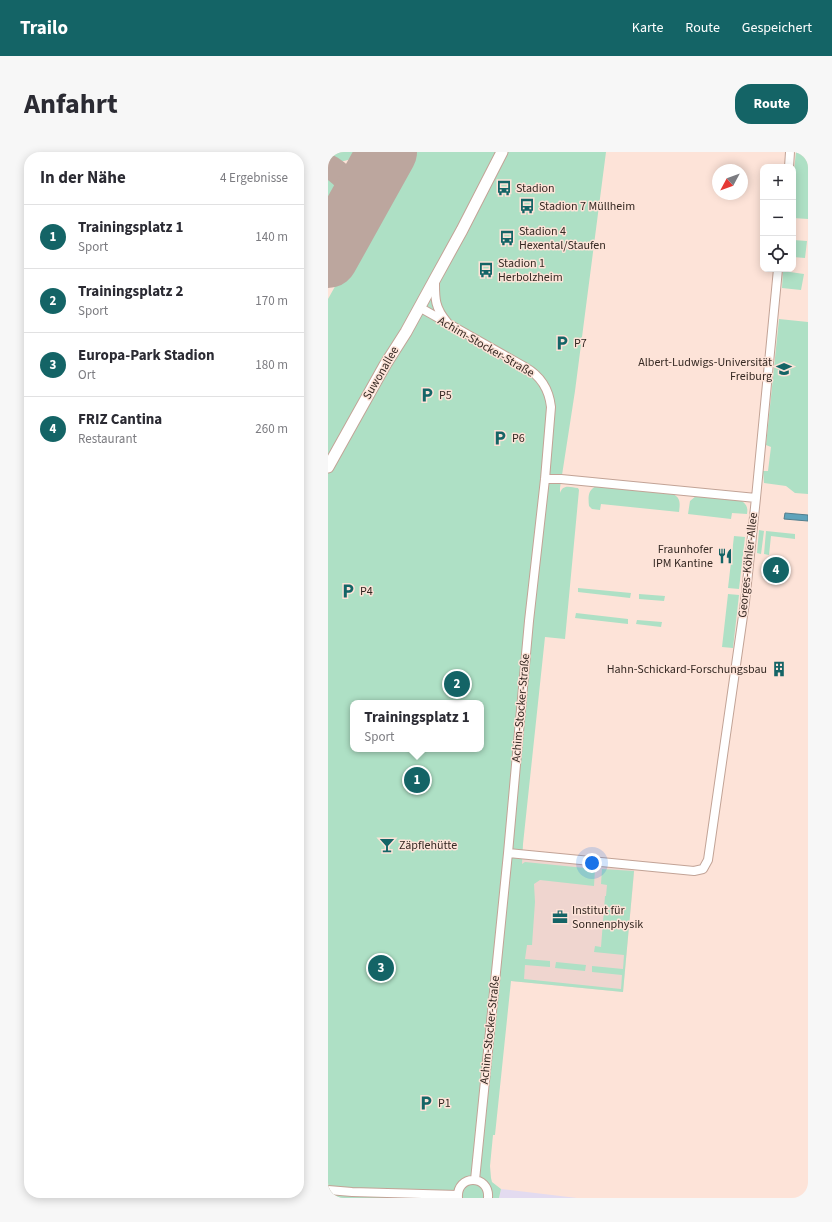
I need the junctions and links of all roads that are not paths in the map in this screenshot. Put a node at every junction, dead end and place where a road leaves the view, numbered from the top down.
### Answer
1 (502, 152) edge
2 (790, 152) edge
3 (789, 164) edge
4 (778, 272) edge
5 (435, 278) junction
6 (419, 307) junction
7 (450, 326) junction
8 (328, 467) edge
9 (545, 479) junction
10 (756, 498) junction
11 (508, 853) junction
12 (475, 1180) junction
13 (328, 1190) edge
14 (458, 1196) edge
15 (488, 1198) edge

1 - 5 street, Suwonallee
2 - 3 street
4 - 10 street, Georges-Köhler-Allee
5 - 6 street, Suwonallee
5 - 7 street
6 - 7 street, Achim-Stocker-Straße
6 - 8 street, Suwonallee
7 - 9 street, Achim-Stocker-Straße
9 - 10 street
9 - 11 street, Achim-Stocker-Straße
10 - 11 street, Georges-Köhler-Allee
11 - 12 street, Achim-Stocker-Straße
12 - 14 street
12 - 15 street
13 - 14 street

